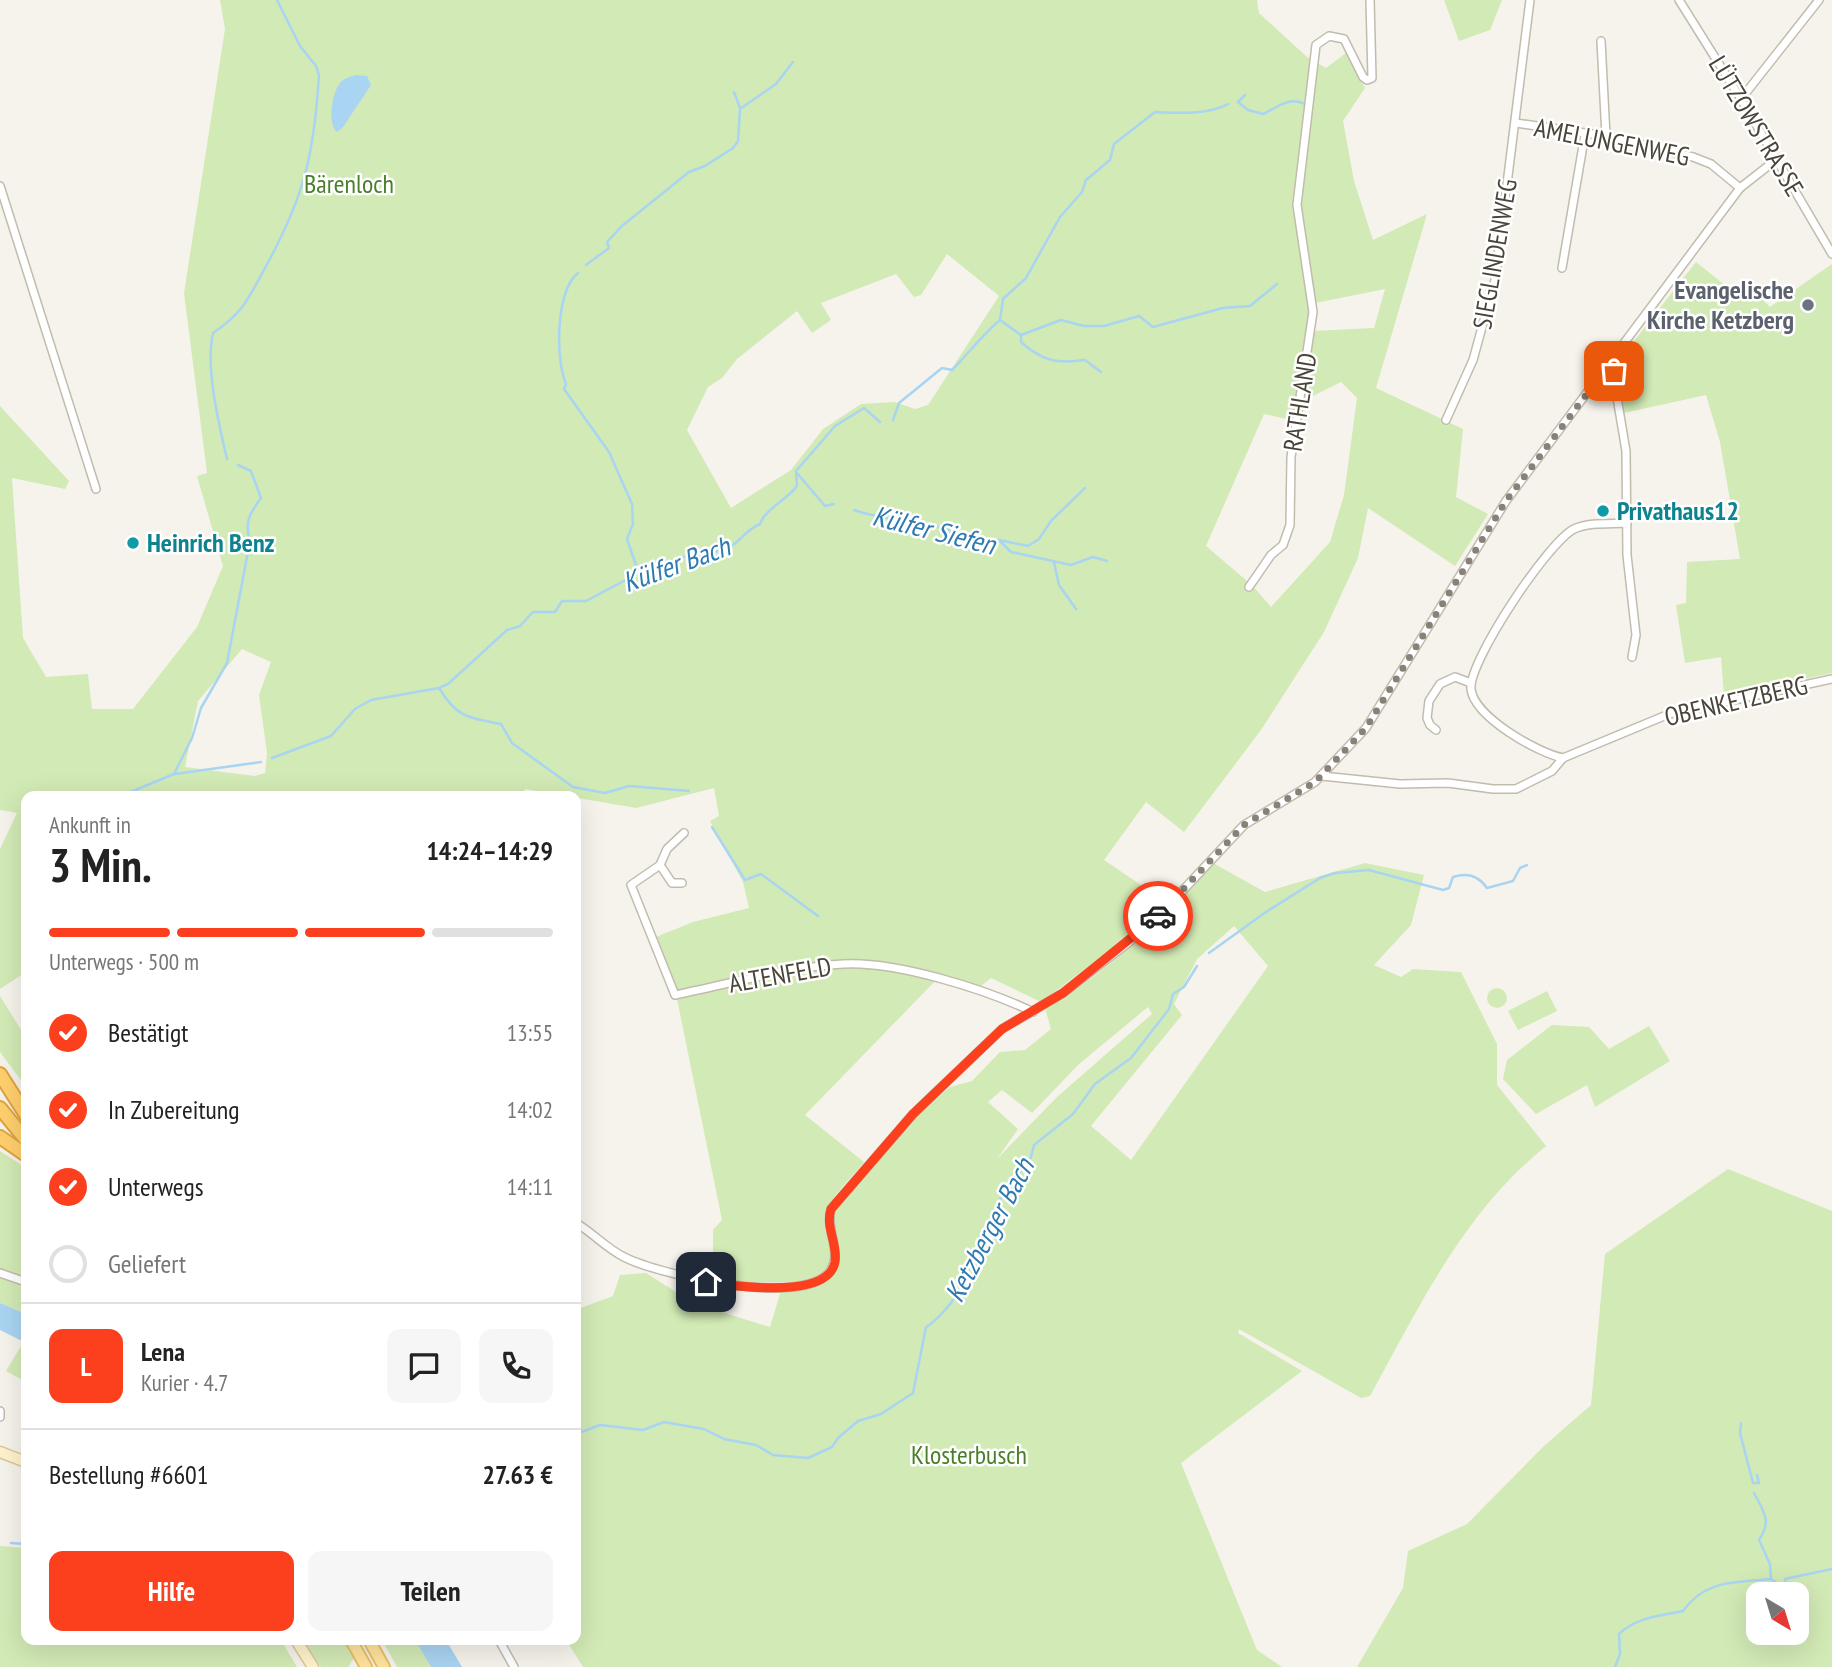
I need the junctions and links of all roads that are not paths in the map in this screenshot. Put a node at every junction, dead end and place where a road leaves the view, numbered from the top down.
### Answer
1 (1370, 0) edge
2 (1530, 0) edge
3 (1678, 0) edge
4 (1819, 0) edge
5 (1601, 41) dead end
6 (1741, 99) junction
7 (1516, 123) junction
8 (1585, 134) junction
9 (1606, 136) junction
10 (1777, 159) junction
11 (0, 186) edge
12 (1740, 188) junction
13 (1832, 254) edge
14 (1562, 268) dead end
15 (1611, 362) junction
16 (1446, 420) dead end
17 (96, 489) dead end
18 (1627, 523) junction
19 (1250, 587) dead end
20 (1632, 657) dead end
21 (1832, 679) edge
22 (1471, 683) junction
23 (1436, 730) dead end
24 (1563, 758) junction
25 (1322, 776) junction
26 (684, 833) dead end
27 (660, 865) junction
28 (682, 883) dead end
29 (1033, 1012) junction
30 (0, 1074) edge
31 (0, 1086) edge
32 (0, 1108) edge
33 (21, 1108) edge
34 (21, 1110) edge
35 (21, 1134) edge
36 (0, 1137) edge
37 (21, 1152) edge
38 (581, 1226) edge
39 (0, 1273) edge
40 (21, 1280) edge
41 (0, 1411) edge
42 (0, 1417) edge
43 (0, 1452) edge
44 (21, 1460) edge
45 (299, 1645) edge
46 (356, 1645) edge
47 (370, 1645) edge
48 (502, 1645) edge
49 (376, 1666) edge
50 (313, 1667) edge
51 (514, 1667) edge

1 - 19 street, RATHLAND
2 - 7 street, SIEGLINDENWEG
3 - 6 street, LÜTZOWSTRASSE
4 - 6 street
5 - 9 street
6 - 10 street, LÜTZOWSTRASSE
7 - 8 street, AMELUNGENWEG
7 - 16 street, SIEGLINDENWEG
8 - 9 street, AMELUNGENWEG
8 - 14 street
9 - 12 street, AMELUNGENWEG
10 - 12 street
10 - 13 street, LÜTZOWSTRASSE
11 - 17 street
12 - 15 street
15 - 18 street
15 - 25 street
18 - 20 street
18 - 22 street
21 - 24 street, OBENKETZBERG
22 - 23 street
22 - 24 street
24 - 25 street, OBENKETZBERG
25 - 29 street
26 - 27 street, ALTENFELD
27 - 28 street
27 - 29 street, ALTENFELD
29 - 38 street
30 - 33 highway
31 - 34 highway
32 - 35 highway
36 - 37 highway
39 - 40 street
41 - 42 street
43 - 44 main road
45 - 50 main road
46 - 49 main road
47 - 49 main road
48 - 51 street

